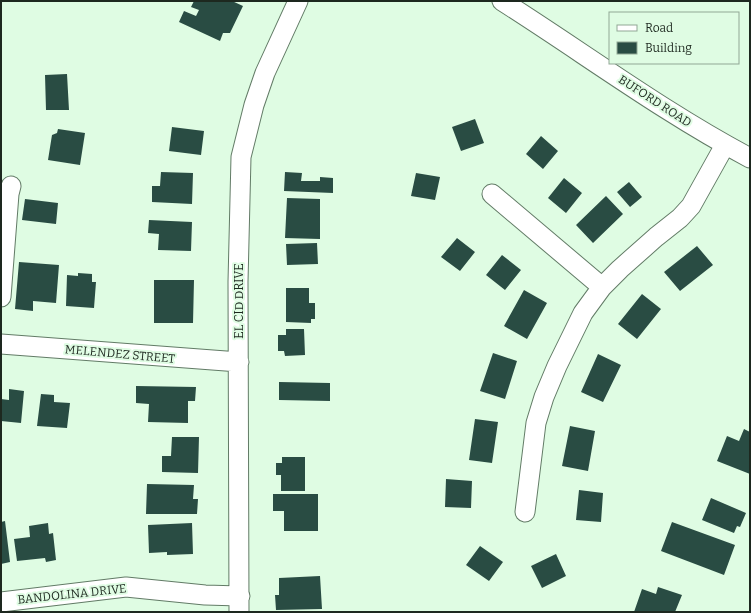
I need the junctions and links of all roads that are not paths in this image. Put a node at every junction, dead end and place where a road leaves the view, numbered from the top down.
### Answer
1 (298, 1) edge
2 (502, 1) edge
3 (725, 145) junction
4 (750, 158) edge
5 (11, 186) dead end
6 (492, 194) dead end
7 (602, 287) junction
8 (1, 297) edge
9 (1, 344) edge
10 (239, 362) junction
11 (525, 512) dead end
12 (1, 602) edge
13 (240, 604) edge

1 - 10 street, EL CID DRIVE
2 - 3 street, BUFORD ROAD
3 - 4 street, BUFORD ROAD
3 - 7 street
5 - 8 street
6 - 7 street
7 - 11 street
9 - 10 street, MELENDEZ STREET
10 - 13 street, EL CID DRIVE
12 - 13 street, BANDOLINA DRIVE

